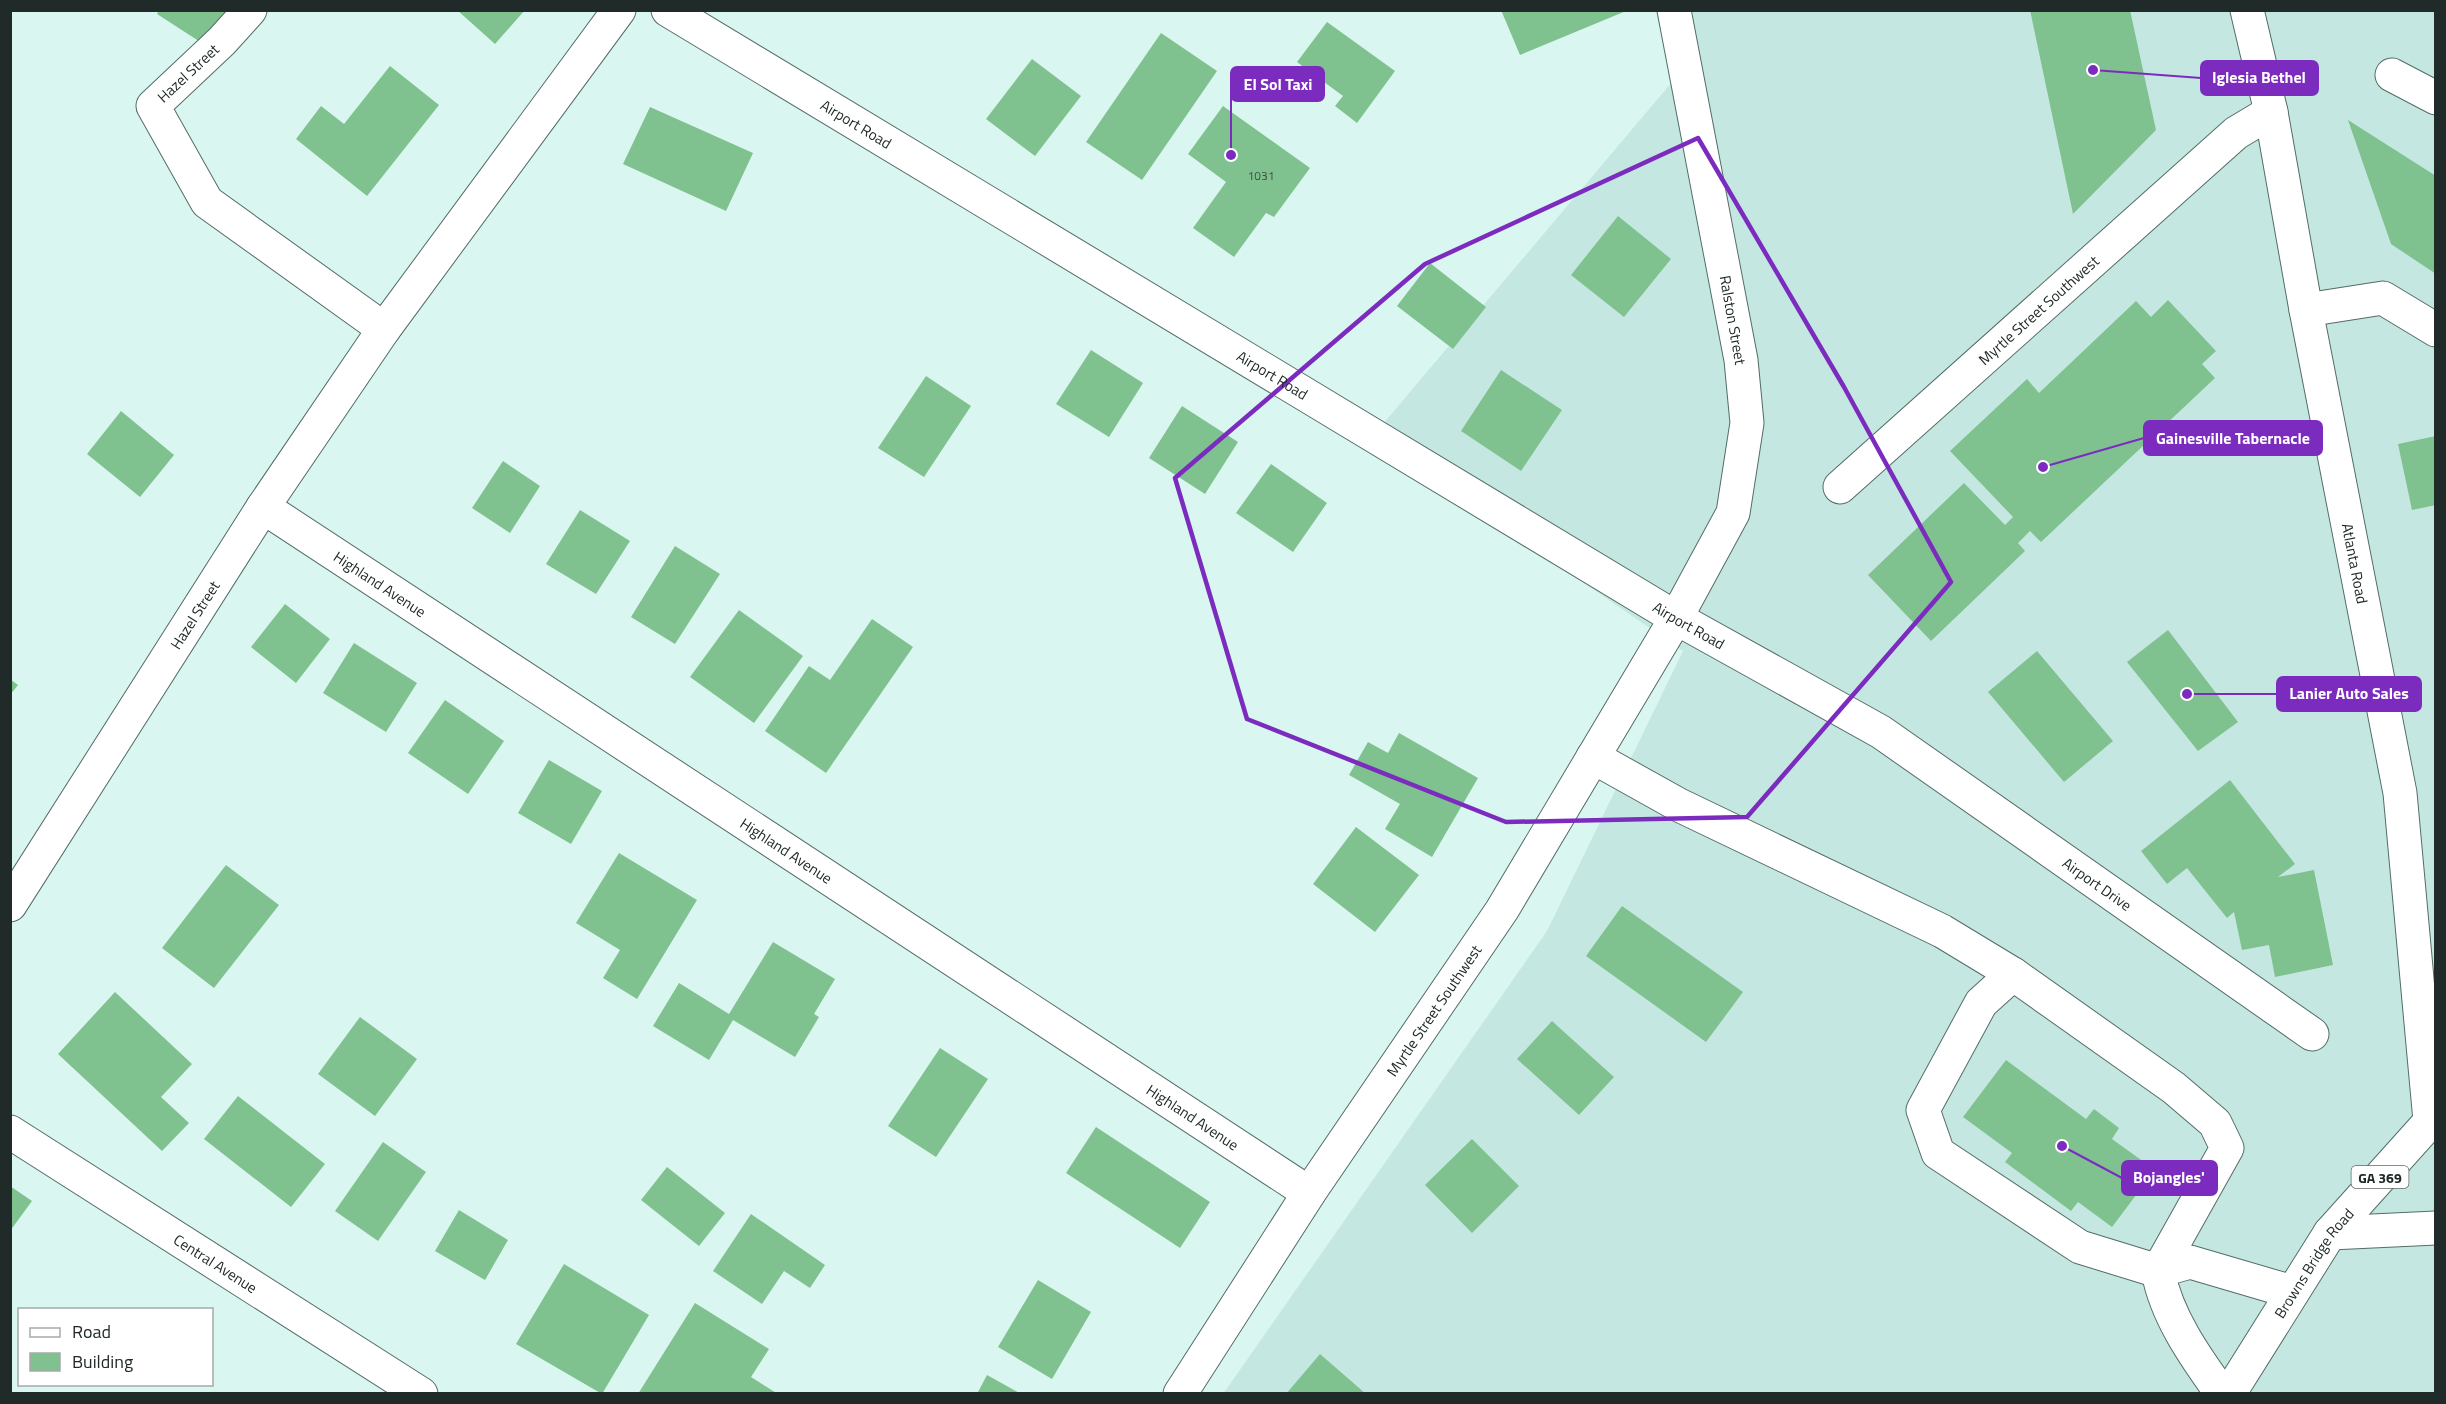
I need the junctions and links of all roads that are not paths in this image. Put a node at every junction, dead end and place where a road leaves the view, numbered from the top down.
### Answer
1 (250, 10) edge
2 (619, 10) edge
3 (668, 10) edge
4 (1674, 10) edge
5 (2247, 10) edge
6 (2392, 75) dead end
7 (2436, 98) edge
8 (2271, 112) junction
9 (2306, 310) junction
10 (384, 329) junction
11 (2436, 330) edge
12 (1840, 487) dead end
13 (263, 507) junction
14 (1676, 618) junction
15 (1881, 732) joint
16 (1593, 757) junction
17 (10, 905) edge
18 (2013, 974) junction
19 (2312, 1034) dead end
20 (2433, 1118) edge
21 (10, 1132) edge
22 (1309, 1193) junction
23 (2436, 1228) edge
24 (2330, 1233) junction
25 (2158, 1271) junction
26 (2292, 1292) junction
27 (421, 1394) edge
28 (1180, 1394) edge
29 (2222, 1394) edge
30 (2229, 1394) edge

1 - 10 street, Hazel Street
2 - 10 street, Hazel Street
3 - 14 street, Airport Road
4 - 14 street, Ralston Street
5 - 8 street, Atlanta Road
6 - 7 street
8 - 9 street, Atlanta Road
8 - 12 street, Myrtle Street Southwest
9 - 11 street
9 - 20 street, Atlanta Road
10 - 13 street, Hazel Street
13 - 17 street, Hazel Street
13 - 22 street, Highland Avenue
14 - 15 street, Airport Road
14 - 16 street, Myrtle Street Southwest
15 - 19 street, Airport Drive
16 - 18 street
16 - 22 street, Myrtle Street Southwest
18 - 25 street
18 - 25 street
20 - 24 street, Browns Bridge Road / GA 369
21 - 27 street, Central Avenue
22 - 28 street, Myrtle Street Southwest
23 - 24 street
24 - 26 street, Browns Bridge Road / GA 369
25 - 26 street
25 - 29 street
26 - 30 street, Browns Bridge Road / GA 369

